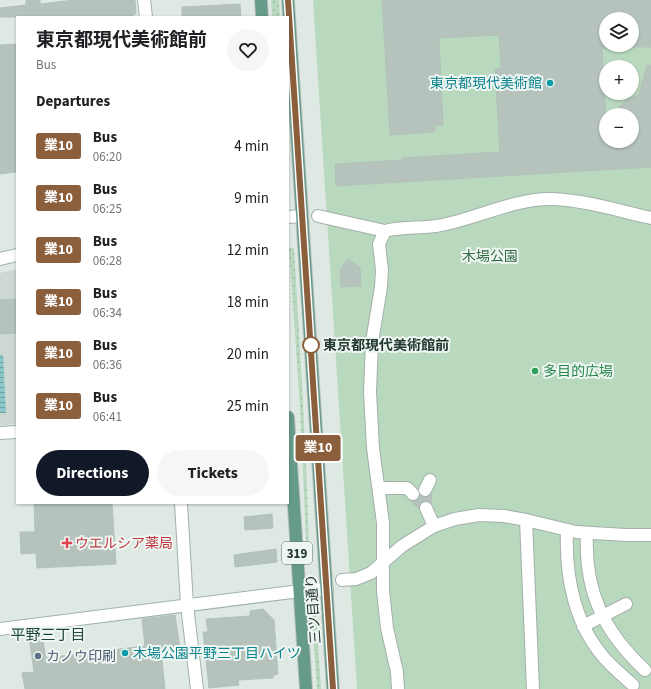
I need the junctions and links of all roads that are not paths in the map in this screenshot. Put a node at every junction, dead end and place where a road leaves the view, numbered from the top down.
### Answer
1 (144, 0) edge
2 (261, 0) edge
3 (288, 0) edge
4 (146, 16) edge
5 (262, 16) edge
6 (302, 216) junction
7 (318, 216) dead end
8 (289, 217) edge
9 (651, 218) edge
10 (385, 231) junction
11 (16, 255) edge
12 (0, 259) edge
13 (16, 432) edge
14 (289, 432) edge
15 (0, 433) edge
16 (379, 488) junction
17 (413, 494) dead end
18 (181, 504) edge
19 (426, 508) dead end
20 (526, 520) junction
21 (434, 526) junction
22 (567, 530) junction
23 (588, 533) junction
24 (651, 535) edge
25 (383, 561) junction
26 (342, 580) dead end
27 (327, 589) junction
28 (300, 591) junction
29 (626, 604) dead end
30 (187, 605) junction
31 (603, 616) junction
32 (583, 626) junction
33 (0, 629) edge
34 (648, 669) edge
35 (632, 687) edge
36 (197, 689) edge
37 (306, 689) edge
38 (333, 689) edge
39 (398, 689) edge
40 (533, 689) edge

1 - 4 street
2 - 5 main road
3 - 6 main road, 三ツ目通り / 319
6 - 8 street
6 - 27 main road, 三ツ目通り / 319
7 - 10 street
9 - 10 street
10 - 16 street
11 - 12 street
13 - 15 street
14 - 28 main road, 三ツ目通り / 319
16 - 17 street
16 - 25 street
18 - 30 street
19 - 21 street
20 - 21 street
20 - 22 street
20 - 40 street
21 - 25 street
22 - 23 street
22 - 32 street
23 - 24 street
23 - 31 street
25 - 26 street
25 - 39 street
27 - 28 street
27 - 38 main road, 三ツ目通り / 319
28 - 30 street
28 - 37 main road, 三ツ目通り / 319
29 - 31 street
30 - 33 street
30 - 36 street
31 - 32 street
31 - 34 street
32 - 35 street
34 - 35 street

